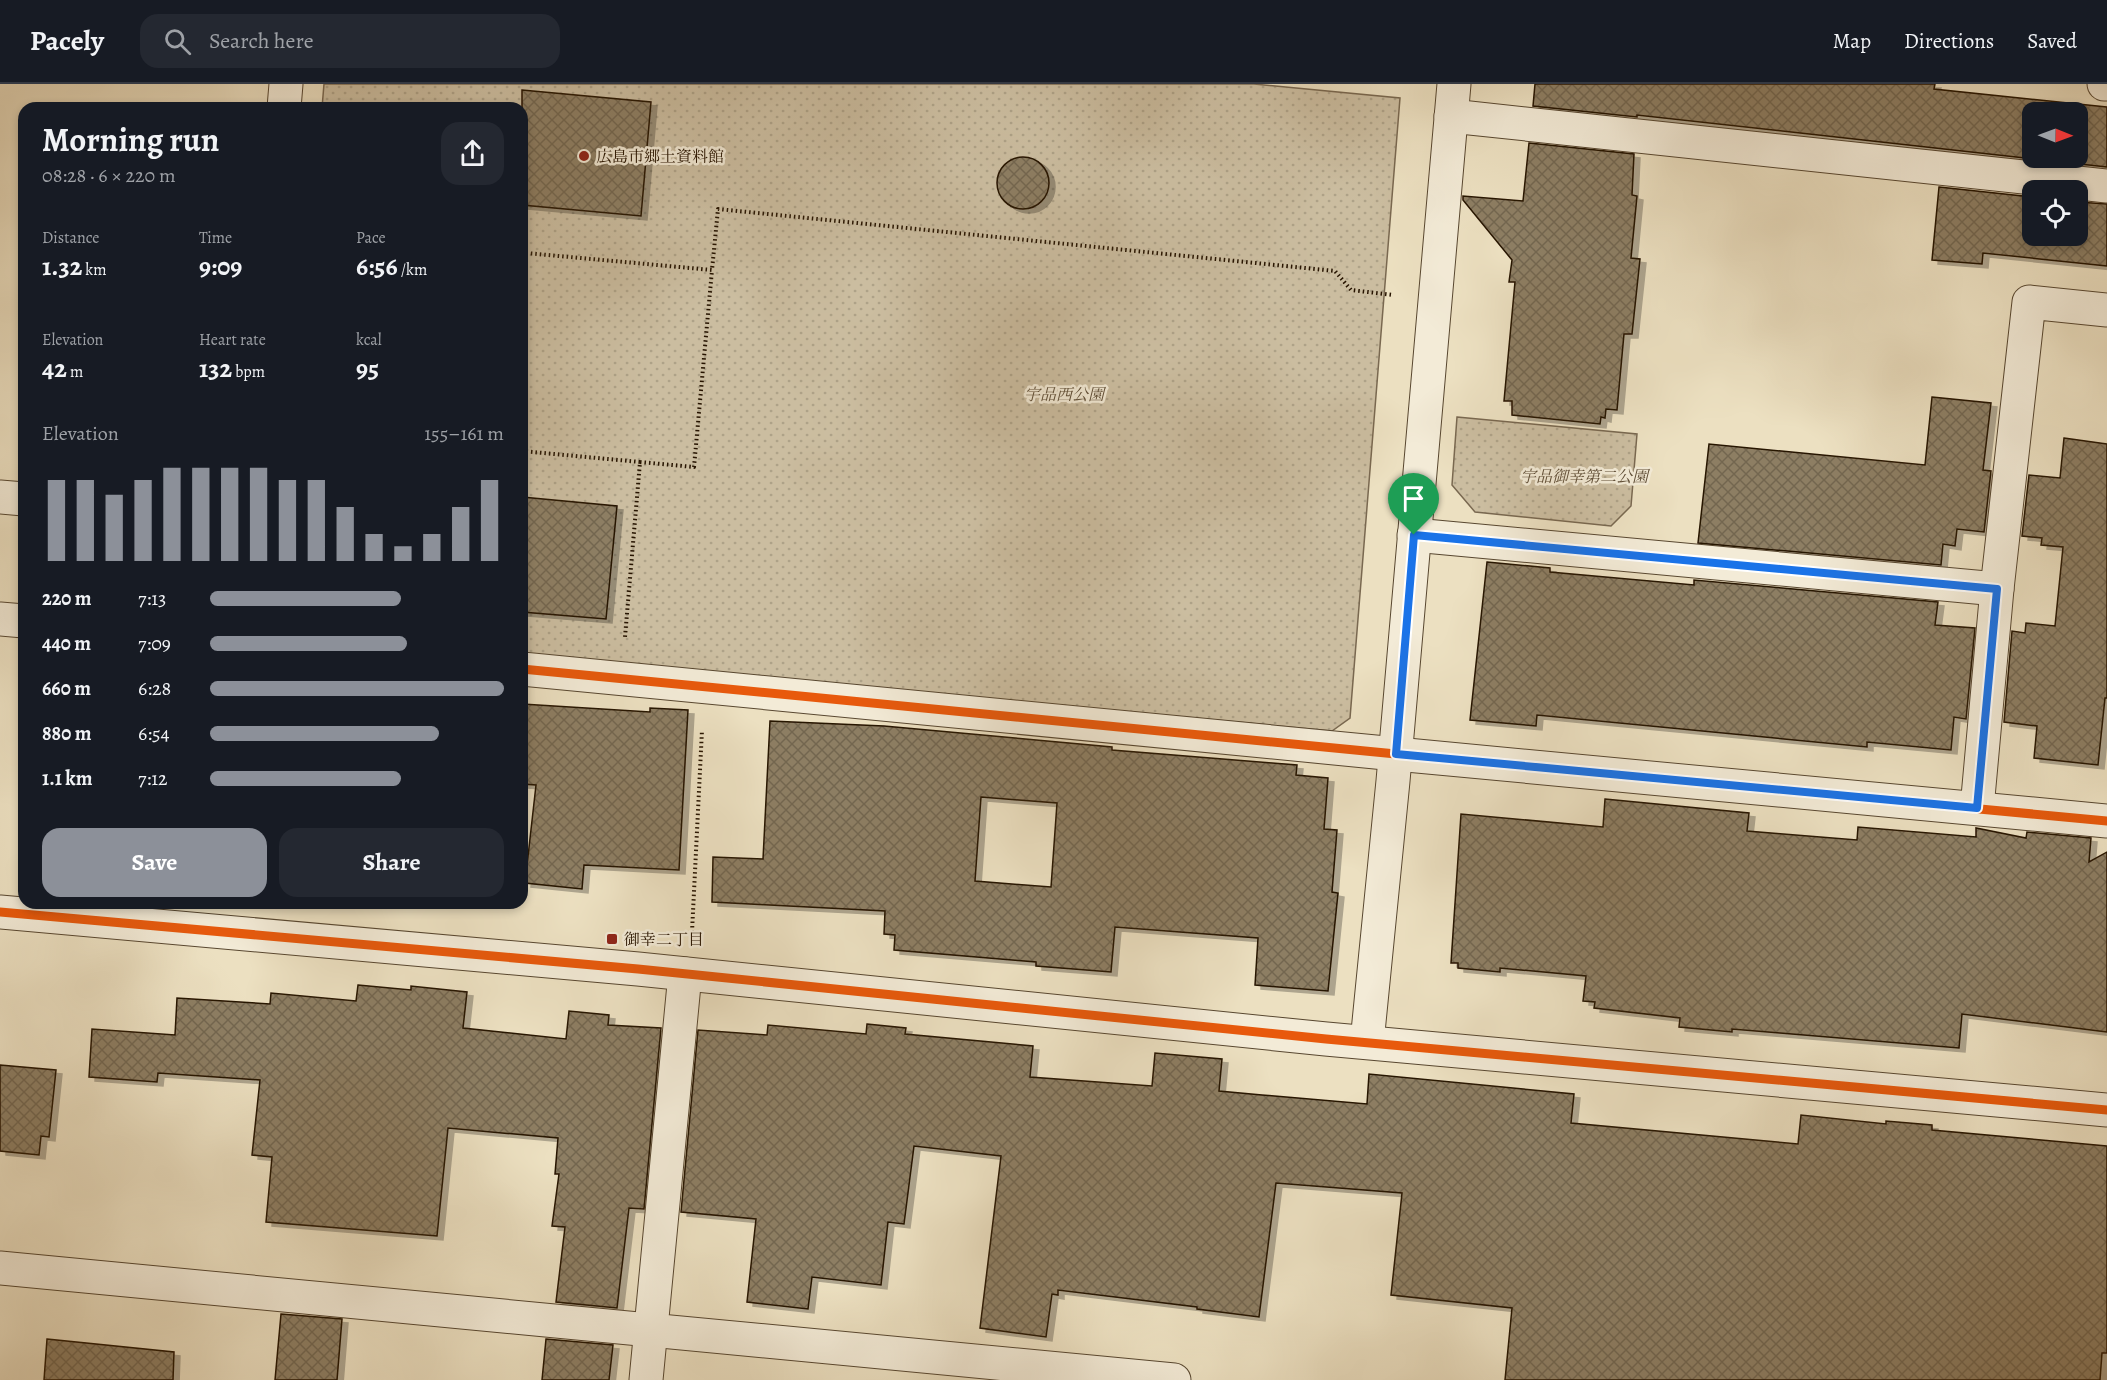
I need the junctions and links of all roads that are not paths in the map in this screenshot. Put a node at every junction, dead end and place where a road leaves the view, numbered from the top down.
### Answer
1 (286, 84) edge
2 (1454, 84) edge
3 (284, 102) edge
4 (1451, 116) junction
5 (2107, 186) edge
6 (2107, 310) edge
7 (0, 497) edge
8 (18, 498) edge
9 (1414, 535) junction
10 (1997, 589) junction
11 (0, 619) edge
12 (18, 620) edge
13 (528, 670) edge
14 (1396, 754) junction
15 (1977, 808) junction
16 (2107, 821) edge
17 (0, 912) edge
18 (97, 912) edge
19 (685, 974) junction
20 (1367, 1042) junction
21 (2107, 1110) edge
22 (0, 1268) edge
23 (651, 1330) junction
24 (646, 1380) edge
25 (1174, 1380) edge

1 - 3 street
2 - 4 street
4 - 5 street
4 - 9 street
6 - 10 street
7 - 8 street
9 - 10 street
9 - 14 street
10 - 15 street
11 - 12 street
13 - 14 street
14 - 15 street
14 - 20 street
15 - 16 street
17 - 18 street
18 - 19 street
19 - 20 street
19 - 23 street
20 - 21 street
22 - 23 street
23 - 24 street
23 - 25 street

